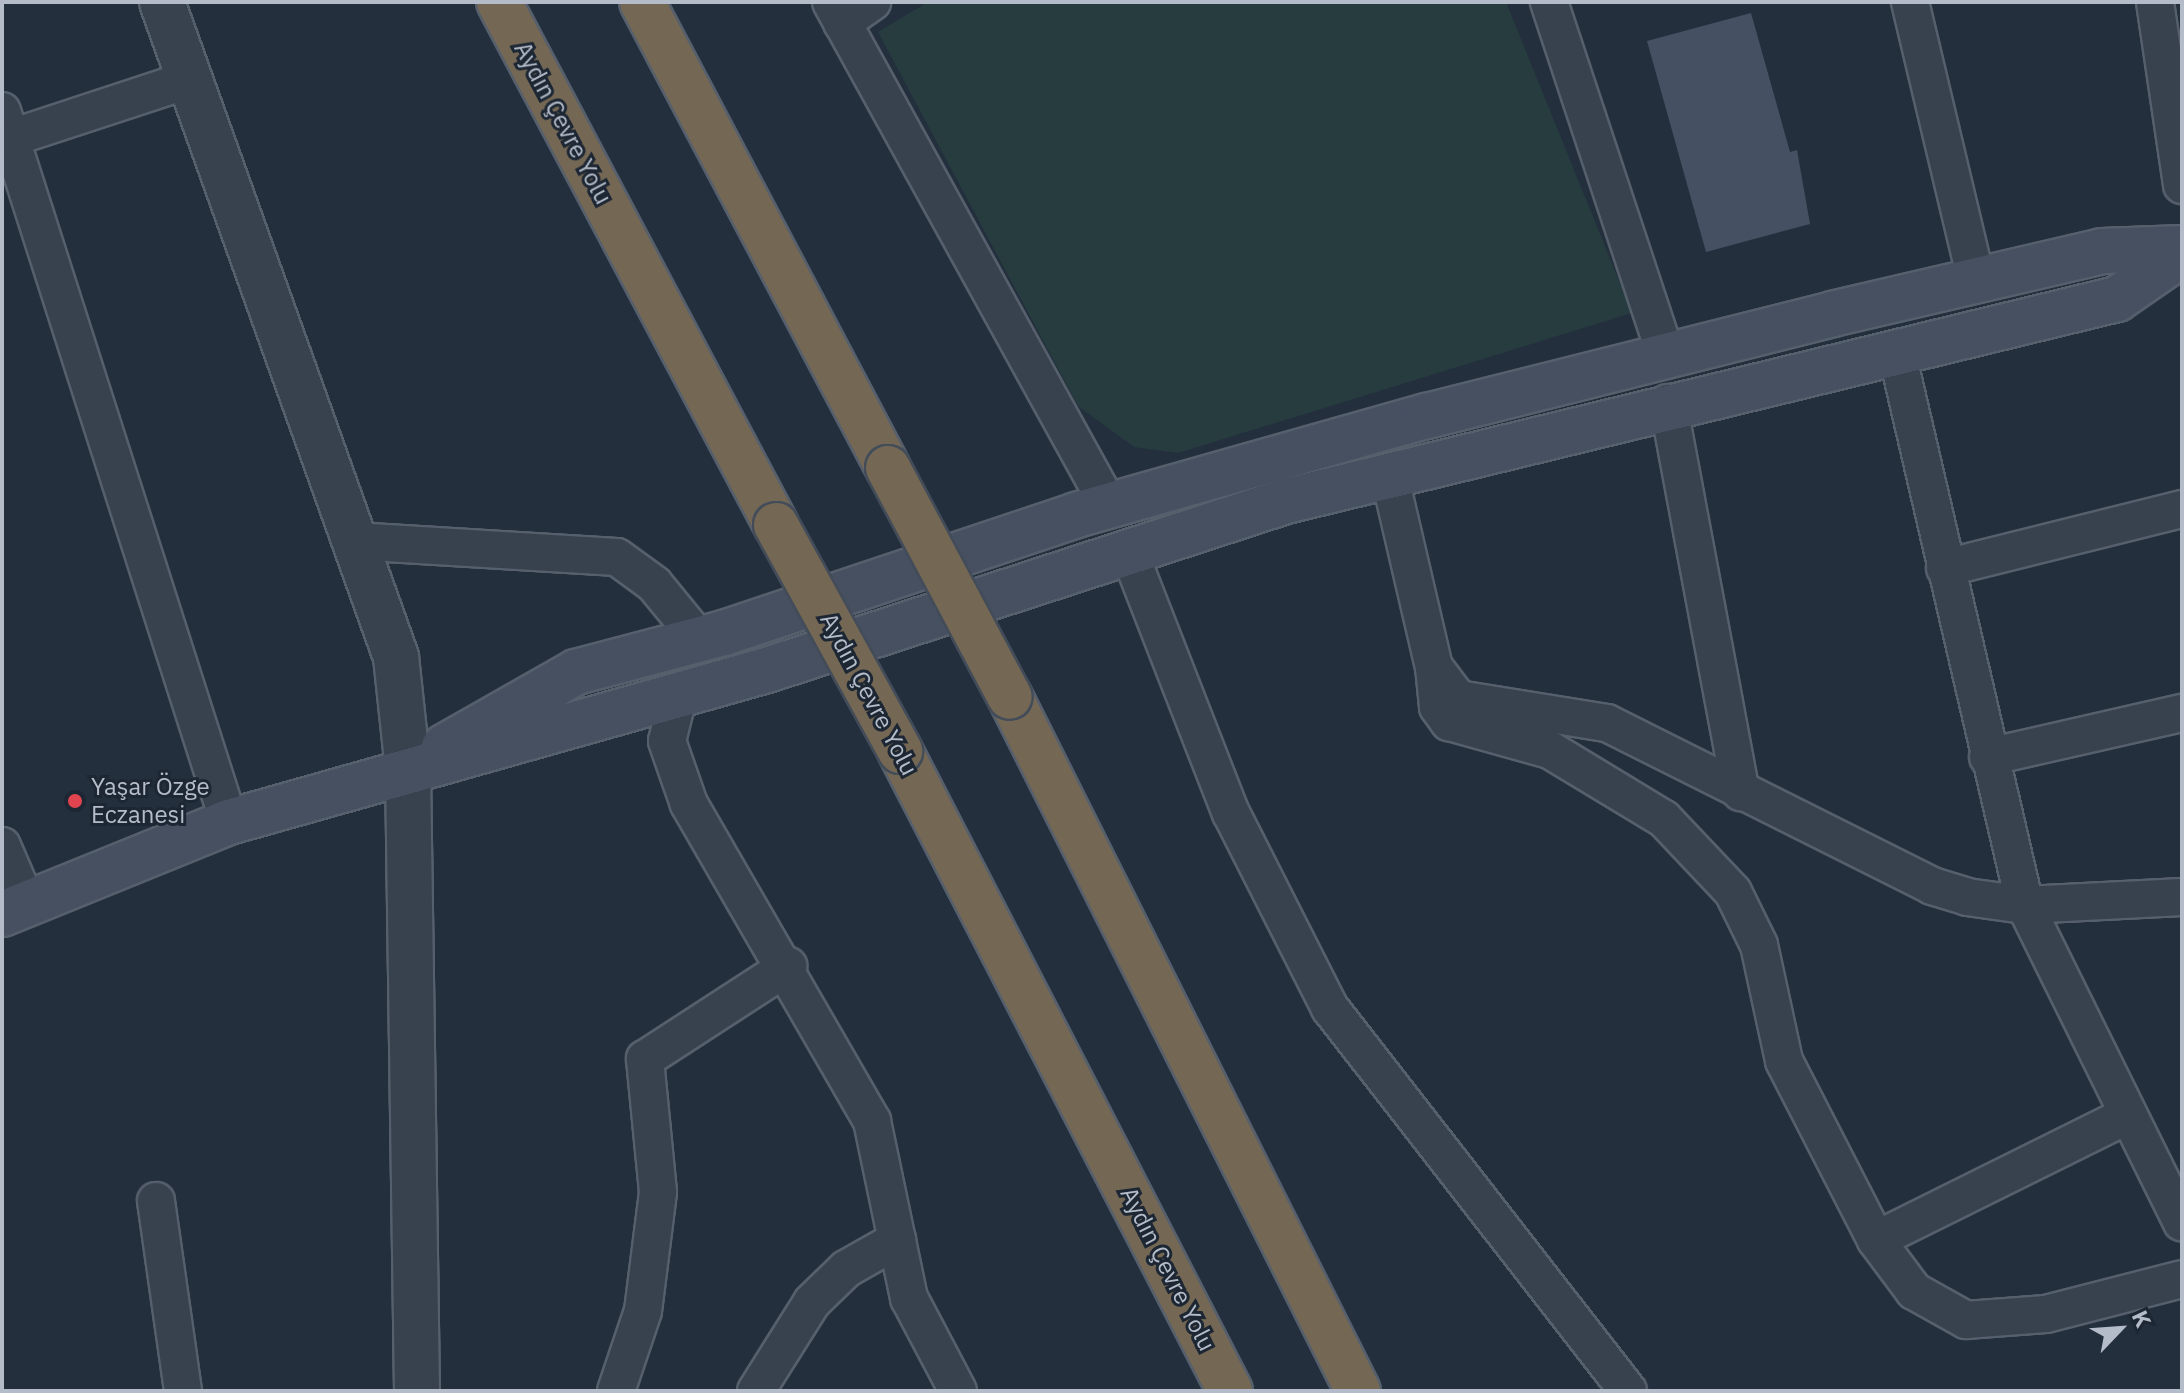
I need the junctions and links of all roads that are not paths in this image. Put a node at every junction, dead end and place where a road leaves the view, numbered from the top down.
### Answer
1 (162, 2) edge
2 (499, 2) edge
3 (642, 2) edge
4 (872, 2) edge
5 (1549, 2) edge
6 (1910, 2) edge
7 (2155, 2) edge
8 (837, 12) edge
9 (190, 79) junction
10 (6, 124) edge
11 (2182, 185) edge
12 (2182, 251) edge
13 (1976, 280) junction
14 (1896, 349) junction
15 (1666, 356) junction
16 (1668, 403) junction
17 (1389, 474) junction
18 (1109, 506) junction
19 (2182, 509) edge
20 (354, 541) junction
21 (1129, 552) junction
22 (1945, 568) junction
23 (699, 639) junction
24 (1434, 667) junction
25 (678, 697) junction
26 (2182, 713) edge
27 (1988, 757) junction
28 (408, 770) junction
29 (1741, 792) junction
30 (229, 822) junction
31 (2, 846) edge
32 (2182, 897) edge
33 (2025, 905) junction
34 (15, 909) edge
35 (788, 966) junction
36 (2128, 1115) junction
37 (156, 1201) dead end
38 (2182, 1222) edge
39 (897, 1240) junction
40 (1876, 1240) junction
41 (2182, 1279) edge
42 (183, 1391) edge
43 (417, 1391) edge
44 (616, 1391) edge
45 (756, 1391) edge
46 (958, 1391) edge
47 (1230, 1391) edge
48 (1358, 1391) edge
49 (1628, 1391) edge

1 - 9 street
2 - 47 highway, Aydın Çevre Yolu, bridge
3 - 48 highway, bridge
4 - 8 street
5 - 15 street
6 - 13 street
7 - 11 street
8 - 18 street
9 - 10 street
9 - 20 street
10 - 30 street
12 - 13 main road
12 - 14 main road
13 - 15 main road
14 - 16 main road
14 - 22 street
15 - 16 main road
15 - 18 main road
16 - 17 main road
16 - 29 street
17 - 21 main road
17 - 24 street
18 - 23 main road
19 - 22 street
20 - 23 street
20 - 28 street
21 - 25 main road
21 - 49 street
22 - 27 street
23 - 28 main road
24 - 29 street
24 - 40 street
25 - 28 main road
25 - 35 street
26 - 27 street
27 - 33 street
28 - 30 main road
28 - 43 street
29 - 33 street
30 - 34 main road
31 - 34 street
32 - 33 street
33 - 36 street
35 - 39 street
35 - 44 street
36 - 38 street
36 - 40 street
37 - 42 street
39 - 45 street
39 - 46 street
40 - 41 street

